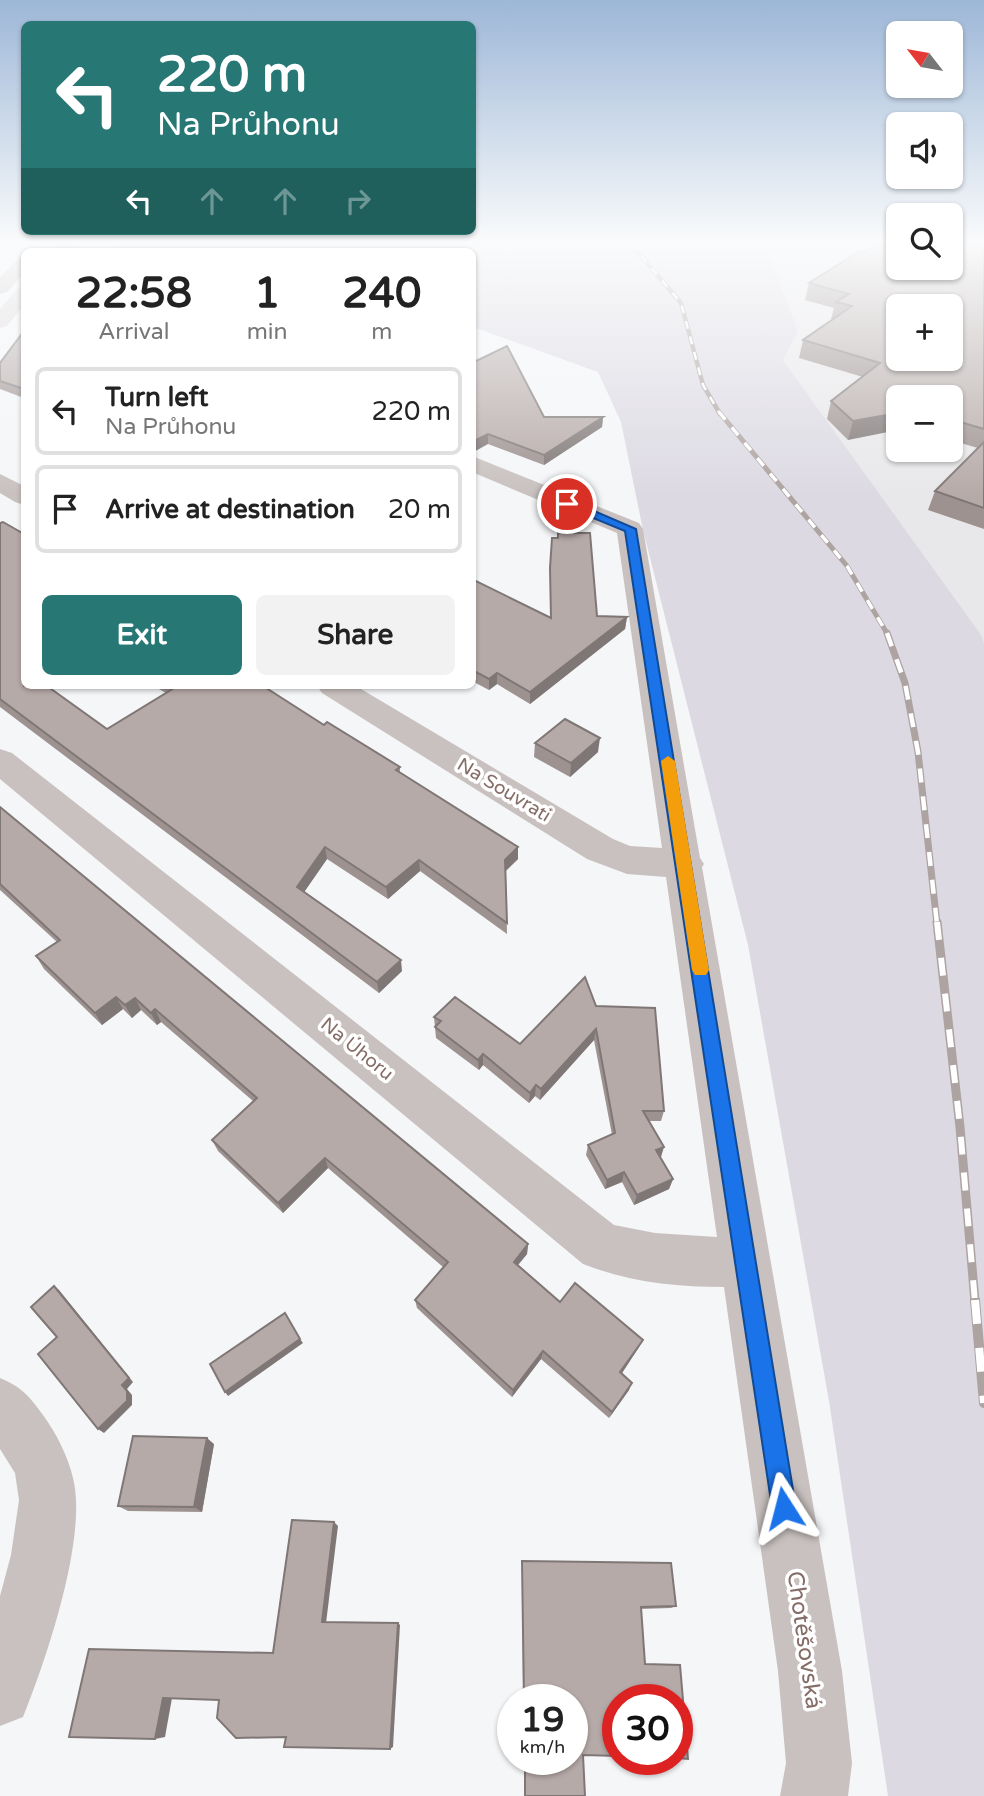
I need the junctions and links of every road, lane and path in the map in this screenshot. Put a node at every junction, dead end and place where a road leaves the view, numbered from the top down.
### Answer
1 (476, 465) edge
2 (0, 482) edge
3 (21, 495) edge
4 (338, 689) edge
5 (0, 761) edge
6 (685, 864) junction
7 (744, 1262) junction
8 (0, 1405) edge
9 (0, 1694) edge
10 (814, 1796) edge

1 - 6 street, Chotěšovská
2 - 3 street
4 - 6 street, Na Souvrati
5 - 7 street, Na Úhoru
6 - 7 street, Chotěšovská
7 - 10 street, Chotěšovská
8 - 9 street

